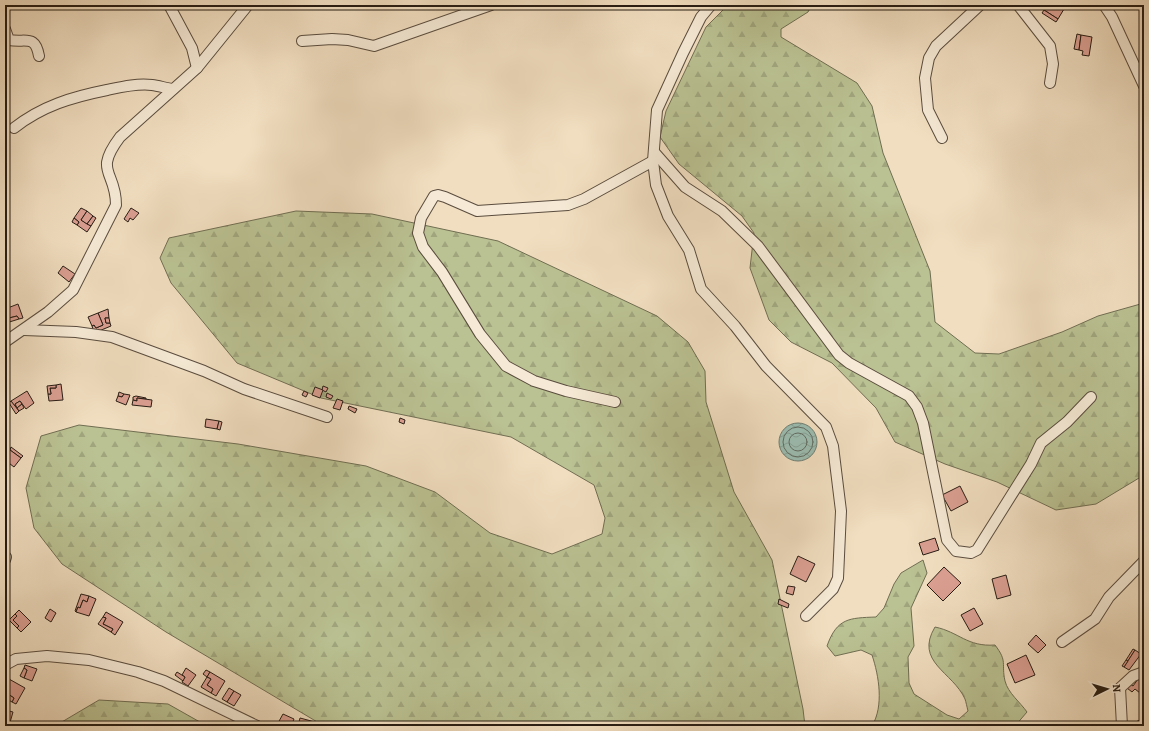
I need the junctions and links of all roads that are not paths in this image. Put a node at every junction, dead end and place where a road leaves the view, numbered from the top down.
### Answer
1 (169, 5) edge
2 (248, 5) edge
3 (491, 5) edge
4 (711, 5) edge
5 (980, 5) edge
6 (1018, 5) edge
7 (1104, 5) edge
8 (5, 29) edge
9 (302, 41) dead end
10 (39, 56) dead end
11 (196, 68) junction
12 (1050, 83) dead end
13 (1144, 86) edge
14 (173, 89) junction
15 (14, 128) dead end
16 (942, 138) dead end
17 (654, 157) junction
18 (24, 330) junction
19 (5, 342) edge
20 (1090, 397) dead end
21 (615, 402) dead end
22 (327, 417) dead end
23 (1144, 561) edge
24 (806, 616) dead end
25 (1062, 642) dead end
26 (5, 665) edge
27 (1144, 672) edge
28 (257, 726) edge
29 (1122, 726) edge

1 - 11 street
2 - 11 street
3 - 9 street
4 - 17 street
5 - 16 street
6 - 12 street
7 - 13 street
8 - 10 street
11 - 14 street
14 - 15 street
14 - 18 street
17 - 20 street
17 - 21 street
17 - 24 street
18 - 19 street
18 - 22 street
23 - 25 street
26 - 28 street
27 - 29 street

